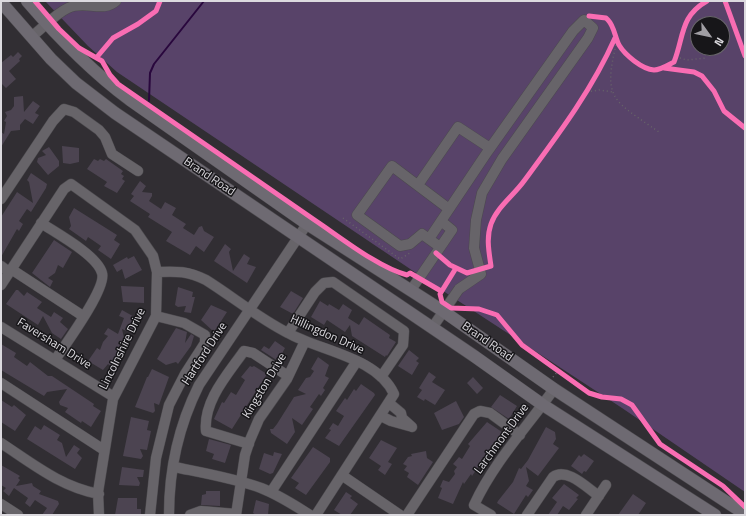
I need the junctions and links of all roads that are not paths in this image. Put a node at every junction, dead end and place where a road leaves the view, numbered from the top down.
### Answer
1 (27, 1) edge
2 (116, 1) edge
3 (1, 2) edge
4 (47, 24) junction
5 (31, 37) junction
6 (490, 148) junction
7 (138, 171) dead end
8 (418, 185) junction
9 (1, 199) edge
10 (449, 209) junction
11 (441, 221) junction
12 (41, 223) junction
13 (307, 224) junction
14 (298, 238) junction
15 (429, 239) junction
16 (440, 247) junction
17 (7, 269) edge
18 (157, 272) junction
19 (1, 285) edge
20 (411, 290) junction
21 (251, 309) junction
22 (443, 311) junction
23 (83, 316) junction
24 (156, 316) junction
25 (1, 327) edge
26 (432, 328) junction
27 (288, 333) junction
28 (305, 341) junction
29 (55, 360) junction
30 (357, 361) junction
31 (288, 376) junction
32 (381, 377) junction
33 (1, 383) edge
34 (552, 385) junction
35 (114, 397) junction
36 (389, 403) junction
37 (543, 405) junction
38 (381, 416) junction
39 (520, 435) junction
40 (1, 443) edge
41 (249, 444) junction
42 (104, 450) junction
43 (174, 467) junction
44 (342, 476) junction
45 (240, 481) junction
46 (606, 485) dead end
47 (271, 492) junction
48 (99, 494) junction
49 (599, 496) junction
50 (1, 504) edge
51 (236, 514) edge
52 (745, 514) edge
53 (18, 515) edge
54 (99, 515) edge
55 (150, 515) edge
56 (169, 515) edge
57 (190, 515) edge
58 (311, 515) edge
59 (400, 515) edge
60 (406, 515) edge
61 (491, 515) edge
62 (527, 515) edge
63 (586, 515) edge
64 (715, 515) edge

1 - 4 main road, Brand Road
2 - 4 street
3 - 5 main road, Brand Road
4 - 5 street
4 - 13 main road, Brand Road
5 - 14 main road, Brand Road
6 - 8 street
6 - 10 street
6 - 22 street
7 - 9 street
8 - 10 street
8 - 15 street
10 - 11 street
11 - 15 street
11 - 16 street
12 - 17 street
12 - 18 street, Lincolnshire Drive
12 - 23 street
13 - 14 street, Hartford Drive
13 - 20 main road, Brand Road
14 - 21 street, Hartford Drive
14 - 26 main road, Brand Road
15 - 16 street
16 - 20 street
17 - 19 street
17 - 23 street
18 - 21 street, Hillingdon Drive
18 - 24 street, Lincolnshire Drive
20 - 22 main road, Brand Road
21 - 27 street, Hillingdon Drive
21 - 43 street, Hartford Drive
22 - 26 street
22 - 34 main road, Brand Road
23 - 29 street
24 - 35 street, Lincolnshire Drive
24 - 55 street
25 - 29 street, Faversham Drive
26 - 37 main road, Brand Road
27 - 28 street, Hillingdon Drive
27 - 32 street
28 - 30 street, Hillingdon Drive
28 - 31 street, Kingston Drive
29 - 35 street, Faversham Drive
30 - 32 street, Hillingdon Drive
30 - 47 street
31 - 41 street, Kingston Drive
31 - 41 street
32 - 36 street, Hillingdon Drive
33 - 42 street
34 - 37 street, Larchmont Drive
34 - 52 main road, Brand Road
35 - 42 street, Lincolnshire Drive
36 - 38 street
36 - 38 street
37 - 39 street, Larchmont Drive
37 - 64 main road, Brand Road
38 - 44 street
39 - 60 street
39 - 61 street, Larchmont Drive
40 - 48 street
41 - 45 street, Kingston Drive
42 - 48 street, Lincolnshire Drive
43 - 45 street
43 - 56 street, Hartford Drive
44 - 58 street
44 - 59 street
45 - 47 street
45 - 51 street, Kingston Drive
46 - 49 street
47 - 58 street
48 - 54 street, Lincolnshire Drive
49 - 62 street
49 - 63 street
50 - 53 street
51 - 57 street

